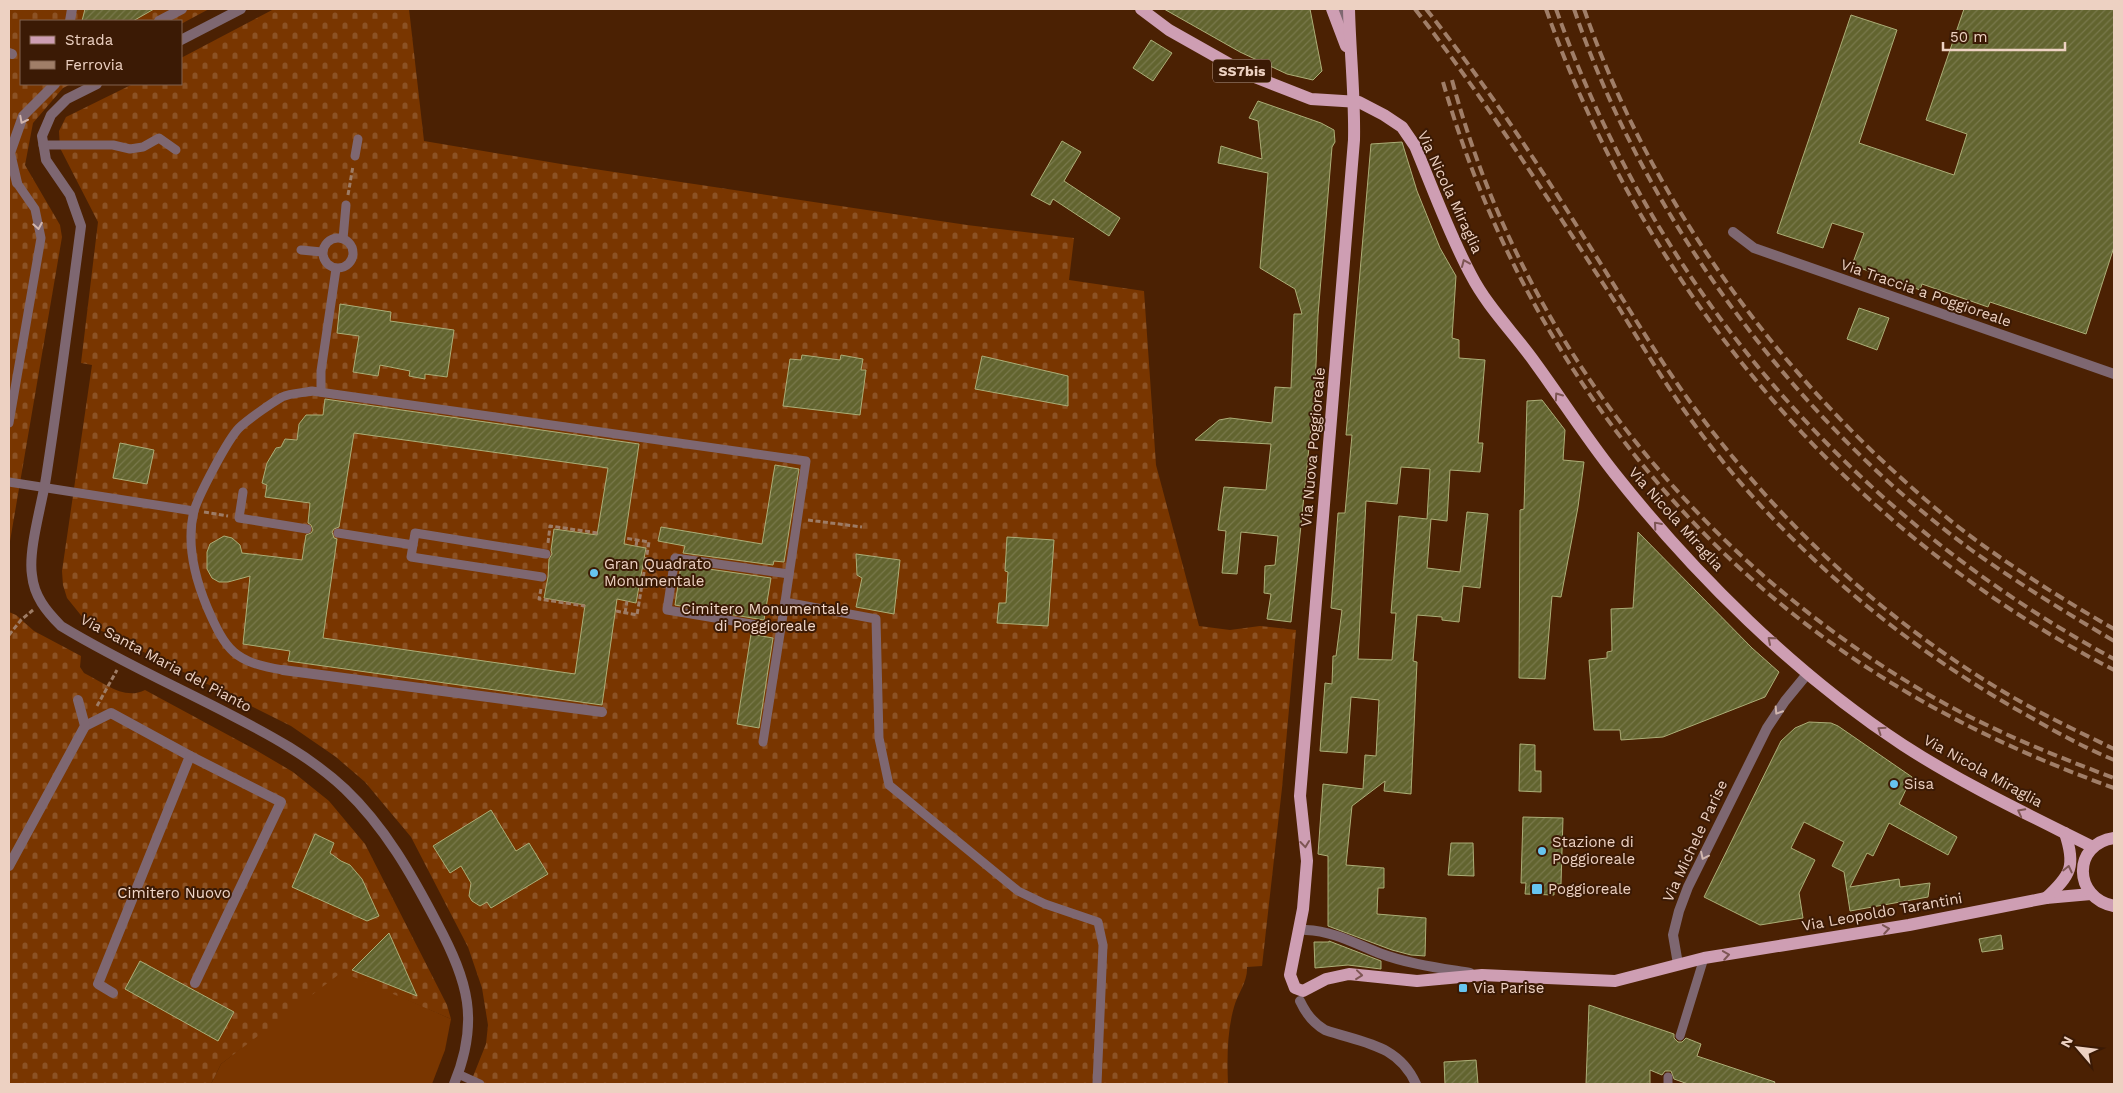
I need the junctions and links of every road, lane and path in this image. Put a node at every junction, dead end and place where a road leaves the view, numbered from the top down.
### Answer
1 (182, 9) edge
2 (241, 9) edge
3 (1141, 9) edge
4 (1332, 9) edge
5 (1339, 9) edge
6 (1349, 9) edge
7 (162, 20) edge
8 (182, 39) edge
9 (1350, 58) junction
10 (54, 85) edge
11 (95, 85) edge
12 (1355, 100) junction
13 (358, 139) dead end
14 (44, 145) junction
15 (176, 150) dead end
16 (355, 156) dead end
17 (353, 167) dead end
18 (17, 183) joint
19 (346, 205) joint
20 (1733, 232) dead end
21 (343, 239) junction
22 (300, 250) dead end
23 (322, 252) junction
24 (336, 269) junction
25 (2114, 374) edge
26 (320, 392) junction
27 (9, 422) edge
28 (9, 482) edge
29 (45, 488) junction
30 (243, 492) dead end
31 (194, 511) junction
32 (239, 518) junction
33 (794, 518) junction
34 (862, 527) dead end
35 (307, 529) dead end
36 (338, 533) dead end
37 (598, 534) dead end
38 (625, 538) dead end
39 (637, 540) junction
40 (413, 545) junction
41 (636, 546) dead end
42 (546, 554) joint
43 (789, 574) junction
44 (542, 577) joint
45 (627, 601) dead end
46 (785, 602) junction
47 (585, 606) dead end
48 (616, 611) dead end
49 (625, 613) junction
50 (21, 620) dead end
51 (781, 629) junction
52 (9, 635) edge
53 (123, 659) junction
54 (283, 670) joint
55 (1808, 673) junction
56 (78, 700) dead end
57 (602, 712) dead end
58 (85, 726) junction
59 (763, 742) dead end
60 (190, 756) junction
61 (2064, 833) junction
62 (2114, 838) edge
63 (2093, 847) junction
64 (9, 866) edge
65 (2091, 894) junction
66 (2046, 898) junction
67 (2114, 906) edge
68 (1306, 930) dead end
69 (1704, 958) junction
70 (1678, 964) junction
71 (1482, 975) junction
72 (195, 983) dead end
73 (113, 993) dead end
74 (1300, 1001) dead end
75 (1680, 1036) dead end
76 (456, 1079) edge
77 (480, 1084) edge
78 (1097, 1084) edge
79 (1416, 1084) edge

1 - 7 street
2 - 8 street
3 - 12 main road, SS7bis
4 - 9 main road
5 - 9 lane
6 - 9 main road
9 - 12 main road, Via Nuova Poggioreale
10 -> 18 street
11 - 14 street, Via Santa Maria del Pianto
55 -> 12 main road, Via Nicola Miraglia
12 -> 71 main road, Via Nuova Poggioreale
13 - 16 lane
14 - 15 lane
14 - 29 street, Via Santa Maria del Pianto
17 - 19 path
18 -> 27 lane
19 - 21 lane
20 - 25 street, Via Traccia a Poggioreale
21 - 23 lane
21 - 24 lane
22 - 23 lane
23 - 24 lane
24 - 26 lane
26 - 31 lane
26 - 33 lane
28 - 29 lane
29 - 31 lane
29 - 53 street, Via Santa Maria del Pianto
30 - 32 lane
31 - 32 path
31 - 54 lane
32 - 35 lane
33 - 34 path
33 - 43 lane
36 - 40 lane
37 - 42 path
38 - 39 path
39 - 41 path
39 - 49 path
40 - 42 lane
40 - 44 lane
43 - 46 lane
43 - 51 lane
44 - 47 path
45 - 49 path
46 - 51 lane
46 - 78 lane
48 - 49 path
50 - 52 path
51 - 59 lane
53 - 58 path
53 - 76 street, Via Santa Maria del Pianto
54 - 57 street
61 -> 55 main road, Via Nicola Miraglia
55 -> 70 street, Via Michele Parise
56 - 58 street
58 - 60 street
58 - 64 street
60 - 72 street
60 - 73 street
61 - 63 main road, Via Nicola Miraglia
66 -> 61 main road
62 - 63 main road
63 - 65 main road
65 - 66 main road, Via Leopoldo Tarantini
65 - 67 main road
69 -> 66 main road, Via Leopoldo Tarantini
68 - 71 street
69 - 70 main road, Via Leopoldo Tarantini
69 - 75 lane
70 - 71 main road
74 - 79 street
76 - 77 lane

